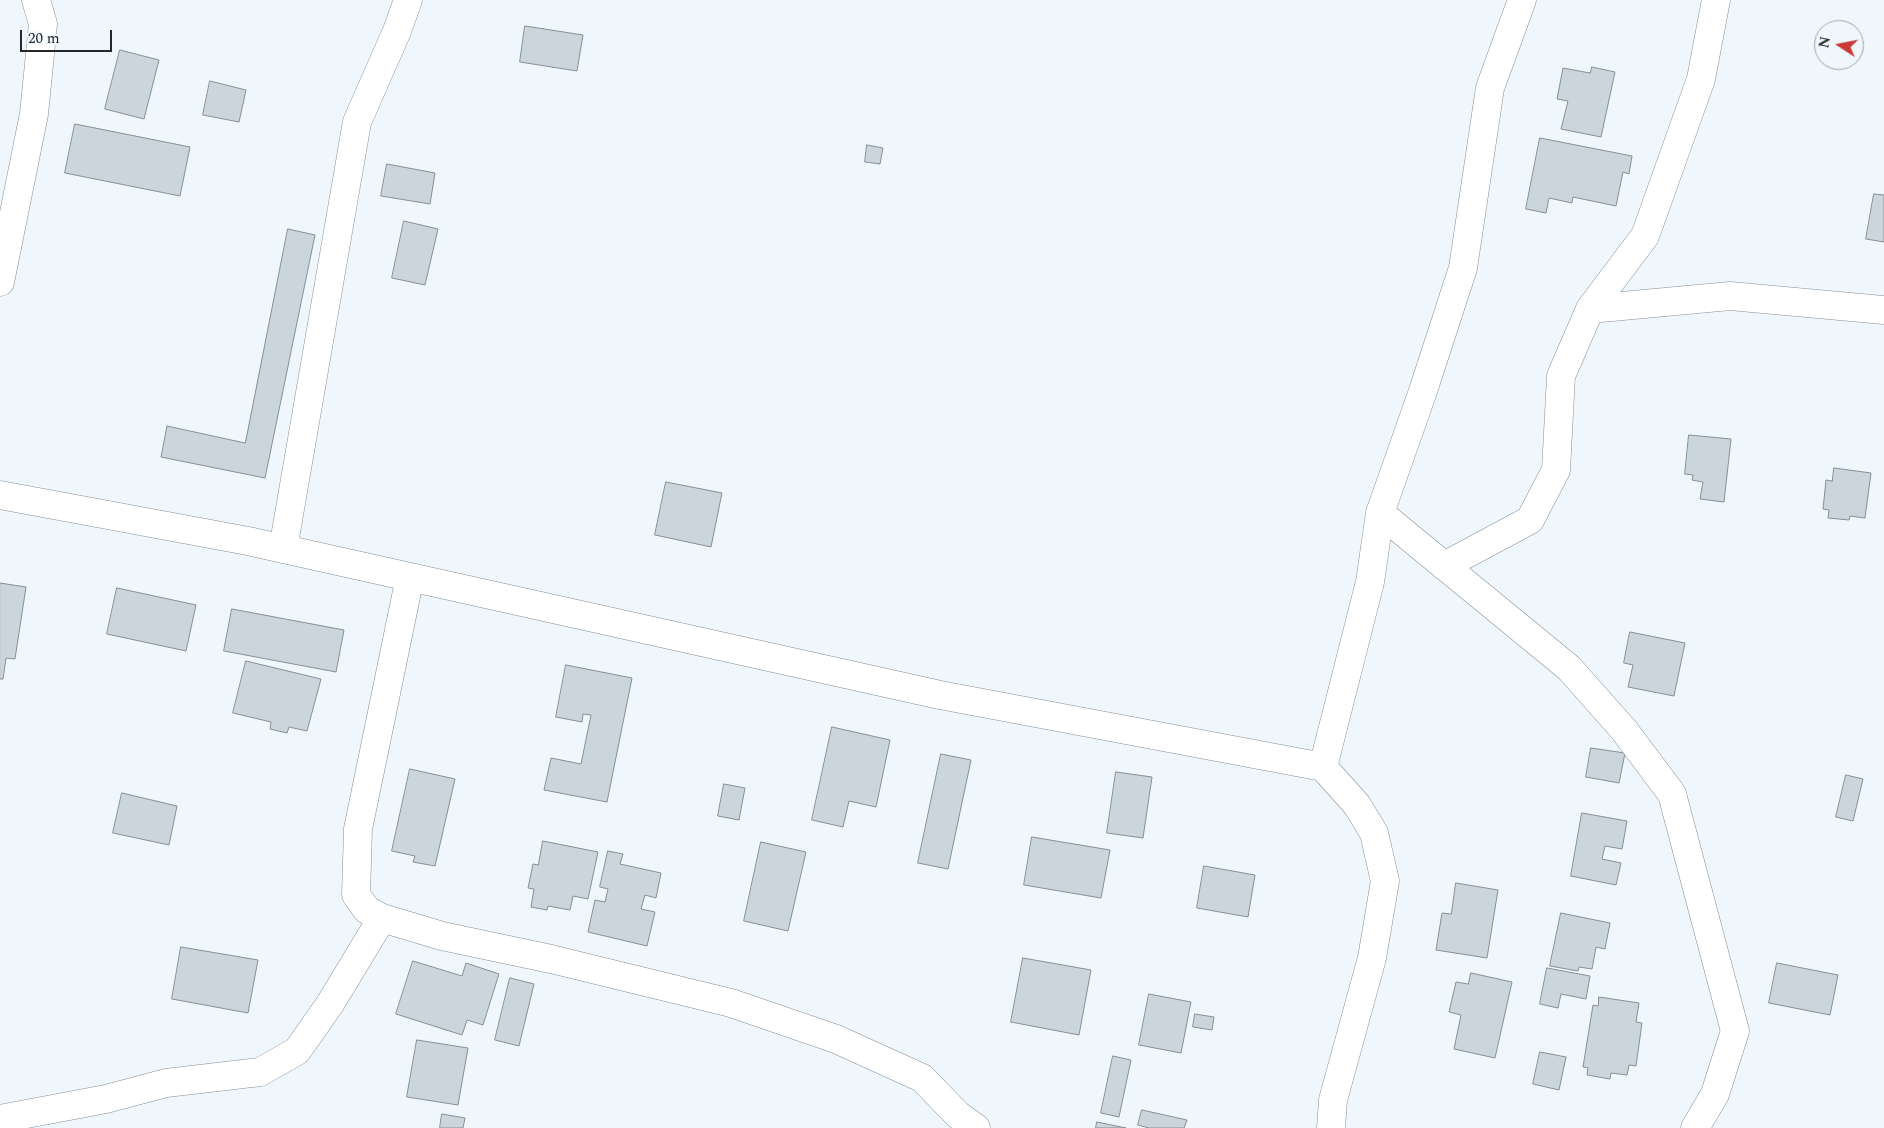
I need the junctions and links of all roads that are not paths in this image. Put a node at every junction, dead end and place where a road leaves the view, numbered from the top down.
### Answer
1 (36, 0) edge
2 (408, 0) edge
3 (1522, 0) edge
4 (1716, 0) edge
5 (0, 282) edge
6 (1590, 309) junction
7 (1884, 310) edge
8 (0, 495) edge
9 (1380, 513) junction
10 (283, 549) junction
11 (1444, 566) junction
12 (410, 578) junction
13 (1323, 767) junction
14 (382, 918) junction
15 (0, 1119) edge
16 (976, 1128) edge
17 (1331, 1128) edge
18 (1695, 1128) edge

1 - 5 street
2 - 10 street
3 - 9 street
4 - 6 street
6 - 7 street
6 - 11 street
8 - 10 street
9 - 11 street
9 - 13 street
10 - 12 street
11 - 18 street
12 - 13 street
12 - 14 street
13 - 17 street
14 - 15 street
14 - 16 street

